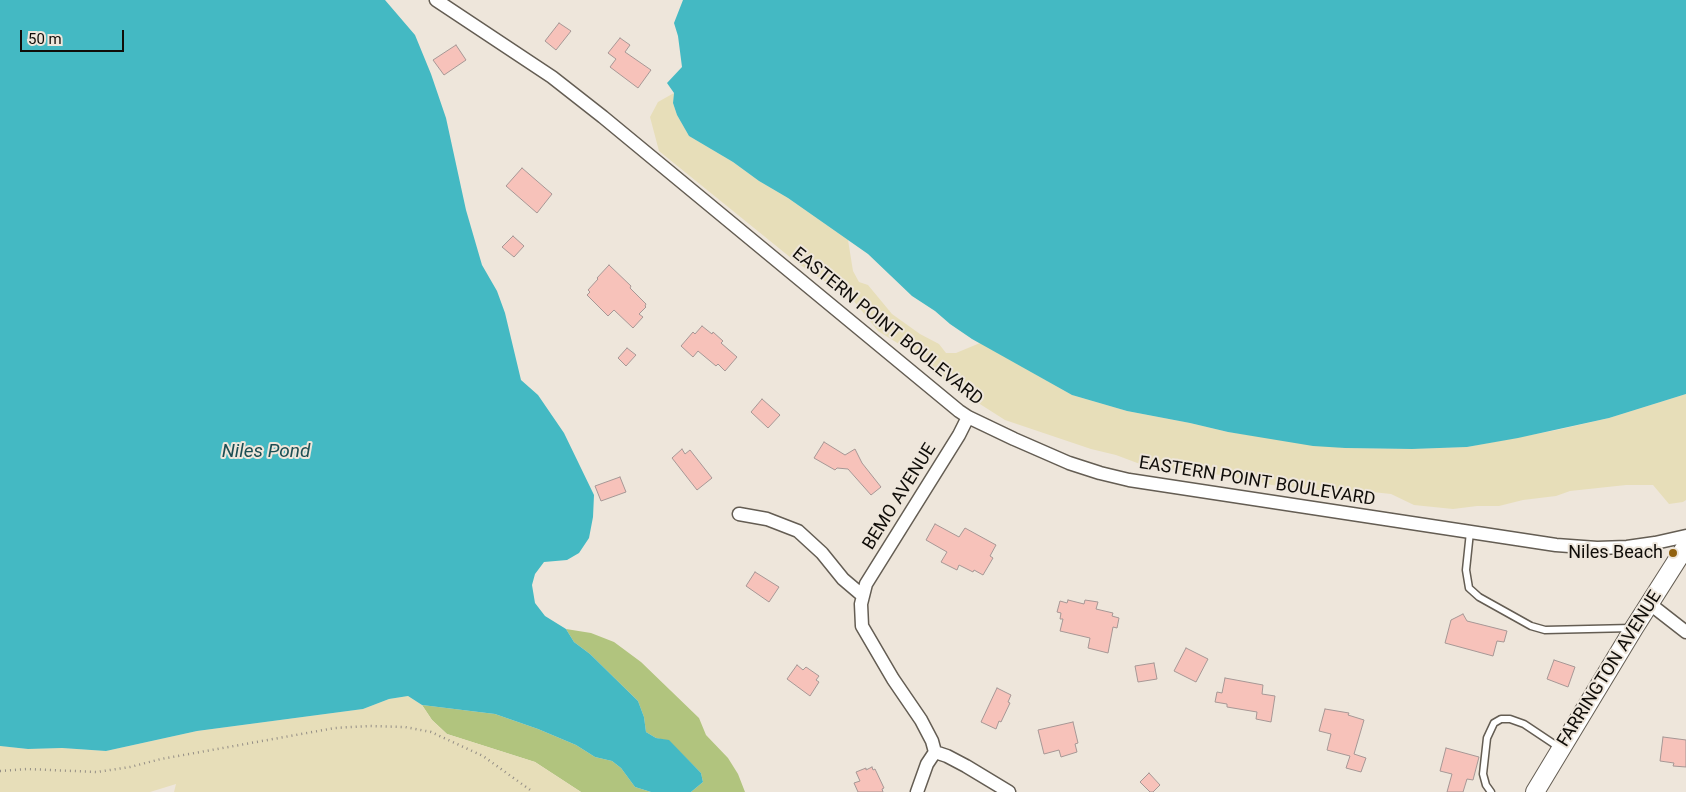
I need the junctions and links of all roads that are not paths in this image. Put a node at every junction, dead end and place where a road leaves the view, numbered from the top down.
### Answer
1 (436, 0) edge
2 (968, 418) junction
3 (739, 514) dead end
4 (1470, 532) junction
5 (1686, 536) edge
6 (1686, 546) edge
7 (863, 596) junction
8 (1650, 604) junction
9 (1634, 628) junction
10 (1686, 632) edge
11 (1561, 749) junction
12 (935, 752) junction
13 (917, 792) edge
14 (1009, 792) edge
15 (1491, 792) edge
16 (1535, 792) edge

1 - 2 street, EASTERN POINT BOULEVARD
2 - 4 street, EASTERN POINT BOULEVARD
2 - 7 street, BEMO AVENUE
3 - 7 street
4 - 5 street, EASTERN POINT BOULEVARD
4 - 9 lane
6 - 8 main road, FARRINGTON AVENUE
7 - 12 street
8 - 9 main road, FARRINGTON AVENUE
8 - 10 street
9 - 11 main road, FARRINGTON AVENUE
11 - 15 lane
11 - 16 main road, FARRINGTON AVENUE
12 - 13 street
12 - 14 street

